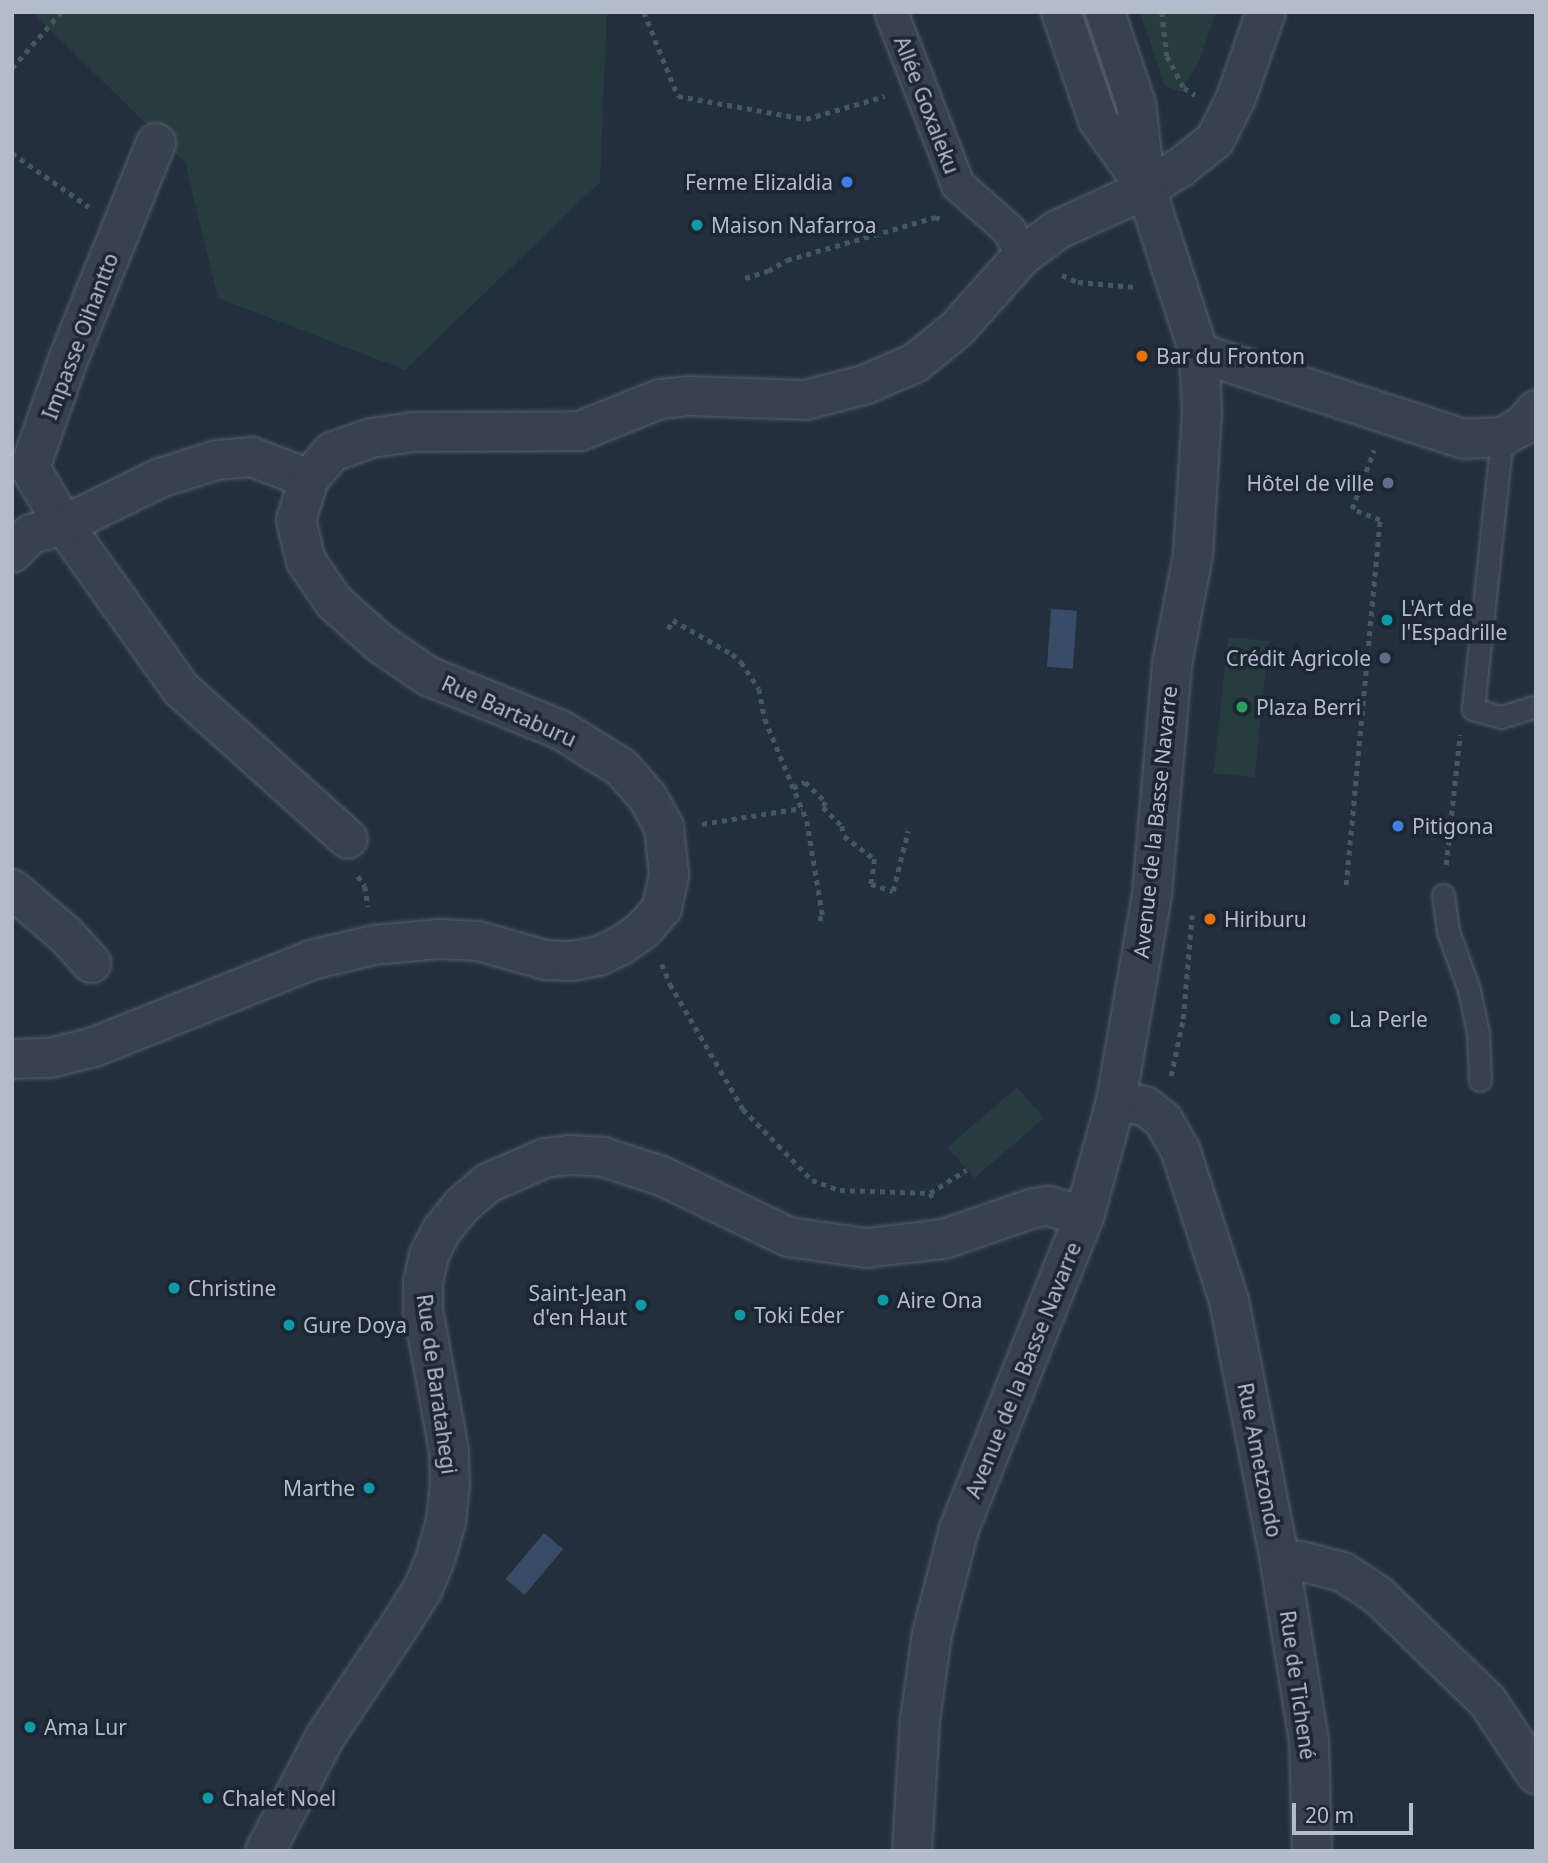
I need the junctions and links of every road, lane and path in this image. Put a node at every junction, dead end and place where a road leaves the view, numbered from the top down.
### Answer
1 (61, 12) edge
2 (644, 12) edge
3 (891, 12) edge
4 (1061, 12) edge
5 (1105, 12) edge
6 (1162, 12) edge
7 (1266, 12) edge
8 (12, 68) edge
9 (920, 86) junction
10 (1229, 112) junction
11 (156, 143) dead end
12 (12, 153) edge
13 (1146, 189) junction
14 (97, 213) dead end
15 (948, 223) dead end
16 (1022, 256) junction
17 (744, 278) dead end
18 (1145, 287) dead end
19 (1199, 354) junction
20 (1536, 410) edge
21 (1502, 437) junction
22 (1377, 440) dead end
23 (309, 479) junction
24 (64, 525) junction
25 (12, 553) edge
26 (668, 629) dead end
27 (1536, 706) edge
28 (1473, 709) junction
29 (793, 788) junction
30 (802, 808) junction
31 (689, 826) dead end
32 (908, 831) dead end
33 (348, 839) joint
34 (1346, 886) dead end
35 (12, 889) edge
36 (1443, 895) joint
37 (815, 919) dead end
38 (643, 930) junction
39 (374, 945) junction
40 (92, 963) dead end
41 (12, 1059) edge
42 (1480, 1080) dead end
43 (1116, 1101) junction
44 (966, 1170) dead end
45 (930, 1193) junction
46 (940, 1210) dead end
47 (1084, 1217) junction
48 (1280, 1562) junction
49 (1536, 1774) edge
50 (265, 1851) edge
51 (912, 1851) edge
52 (1312, 1851) edge

1 - 8 path
2 - 9 path
3 - 9 street, Allée Goxaleku
4 - 13 street, Avenue de la Basse Navarre
5 - 13 street, Avenue de la Basse Navarre
6 - 10 path
7 - 10 street, Rue Bartaburu
9 - 16 street, Allée Goxaleku
10 - 13 street, Rue Bartaburu
11 - 24 street, Impasse Oihantto
12 - 14 path
13 - 16 street, Rue Bartaburu
13 - 19 street, Avenue de la Basse Navarre
15 - 17 path
16 - 18 path
16 - 23 street, Rue Bartaburu
19 - 21 street
19 - 43 street, Avenue de la Basse Navarre
20 - 21 street
21 - 28 lane
22 - 34 path
23 - 24 street
23 - 38 street, Rue Bartaburu
24 - 25 street
24 - 33 street
26 - 29 path
27 - 28 lane
28 - 36 path
29 - 30 path
29 - 32 path
30 - 31 path
30 - 37 path
33 - 39 path
35 - 40 street
36 - 42 lane
38 - 39 street, Rue Bartaburu
38 - 45 path
39 - 41 street, Rue Bartaburu
43 - 47 street, Avenue de la Basse Navarre
43 - 48 street, Rue Ametzondo
44 - 45 path
45 - 46 path
47 - 50 street, Rue de Baratahegi
47 - 51 street, Avenue de la Basse Navarre
48 - 49 street, Rue Ametzondo
48 - 52 street, Rue de Tichené

